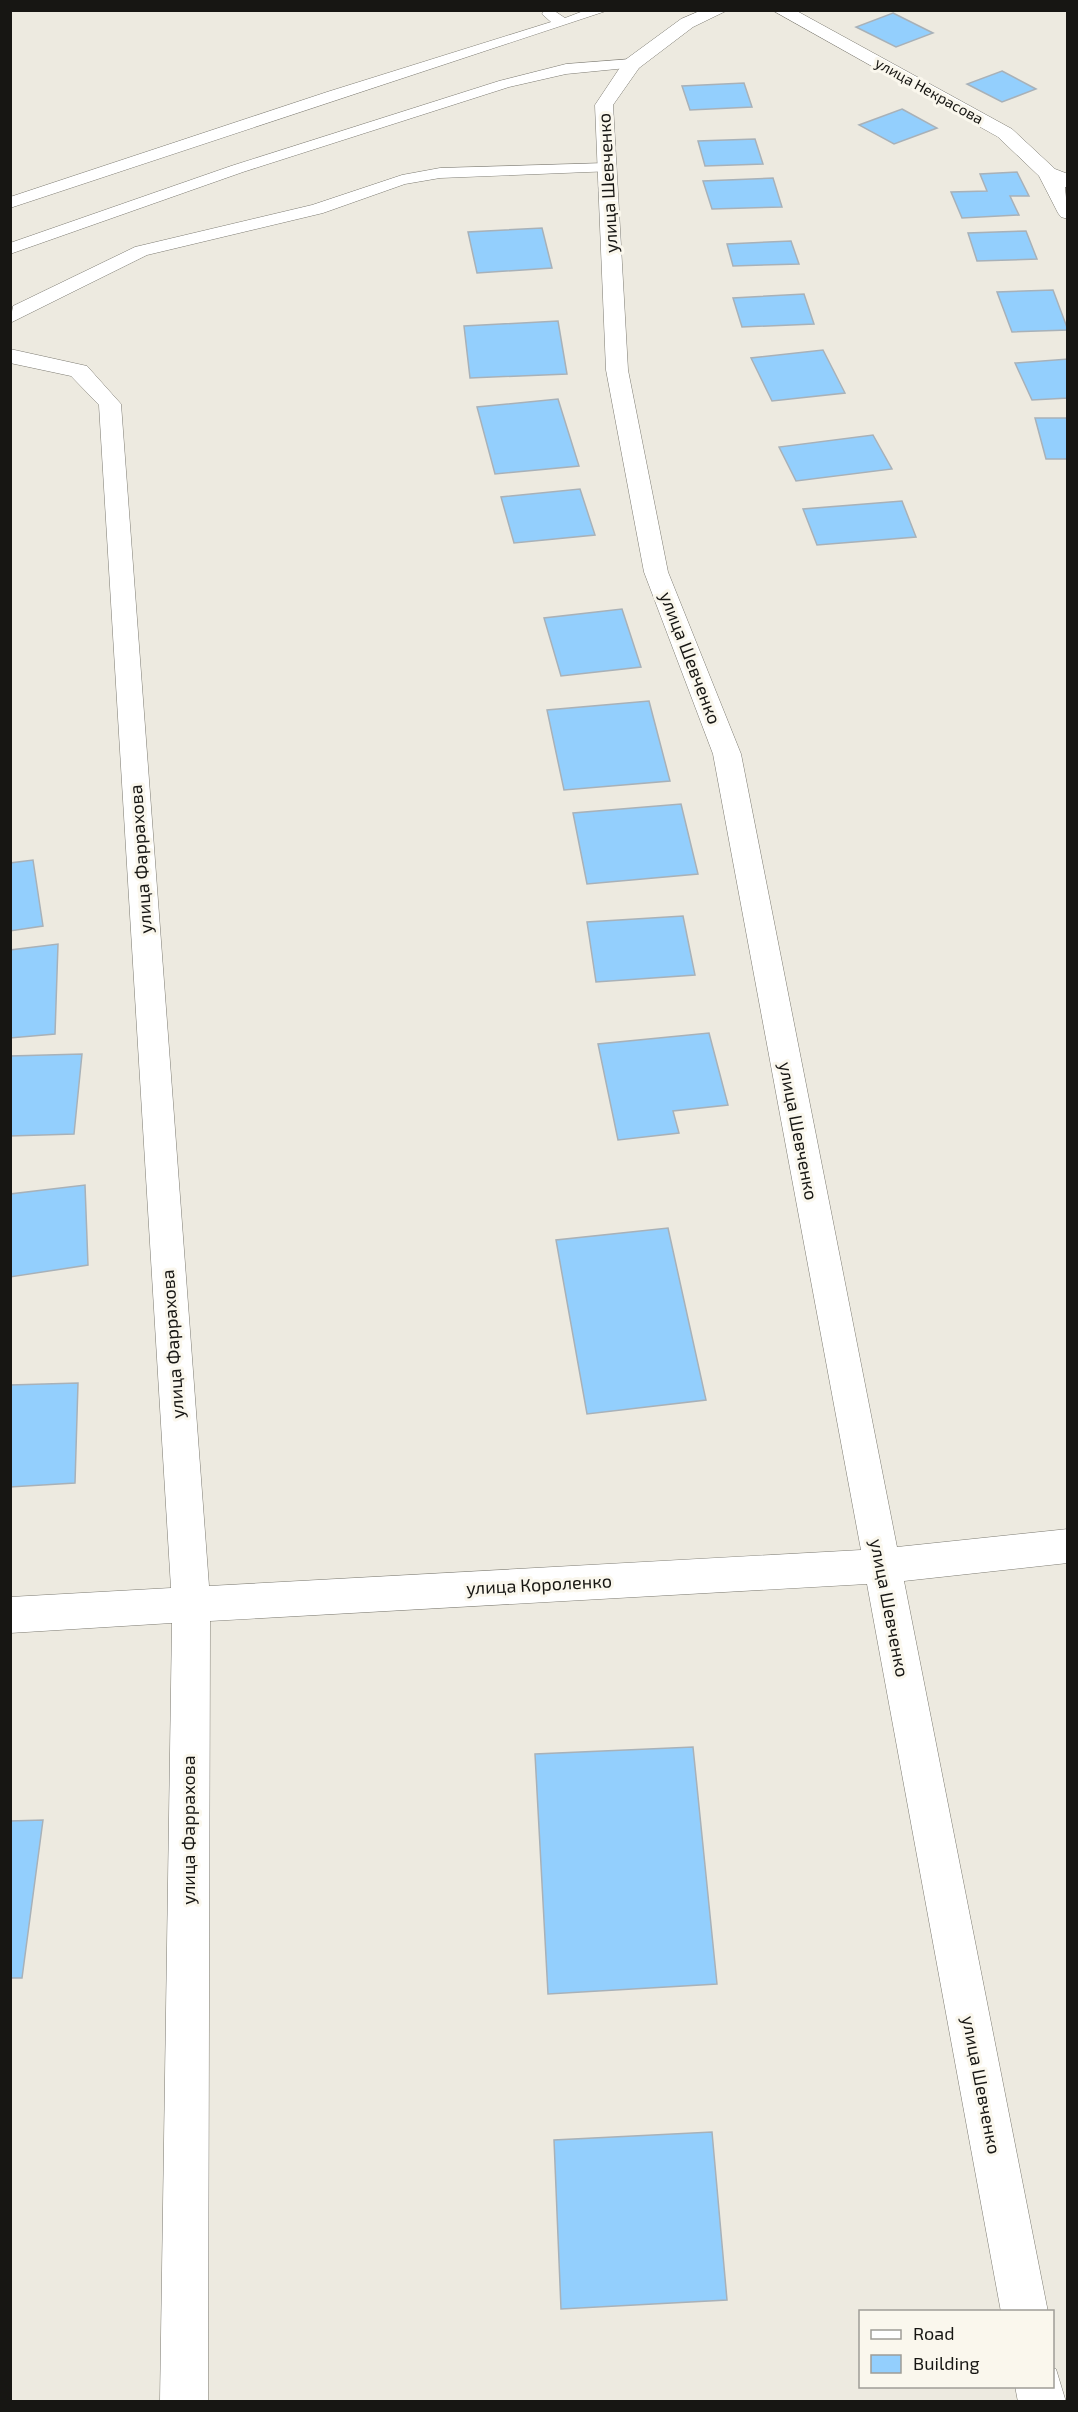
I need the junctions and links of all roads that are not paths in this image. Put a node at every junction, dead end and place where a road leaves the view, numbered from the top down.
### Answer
1 (543, 10) edge
2 (602, 10) edge
3 (719, 10) edge
4 (782, 10) edge
5 (563, 23) junction
6 (632, 64) junction
7 (607, 168) junction
8 (1048, 173) junction
9 (1068, 182) edge
10 (10, 203) edge
11 (1068, 213) edge
12 (10, 249) edge
13 (10, 318) edge
14 (10, 356) edge
15 (1068, 1546) edge
16 (880, 1566) junction
17 (191, 1605) junction
18 (10, 1615) edge
19 (1025, 2310) edge
20 (184, 2402) edge

1 - 5 lane
2 - 5 lane
3 - 6 street, улица Шевченко
4 - 8 street, улица Некрасова
5 - 10 lane
6 - 7 street, улица Шевченко
6 - 12 lane
7 - 13 lane
7 - 16 street, улица Шевченко
8 - 9 street, улица Некрасова
8 - 11 street
14 - 17 street, улица Фаррахова
15 - 16 street, улица Короленко
16 - 17 street, улица Короленко
16 - 19 street, улица Шевченко
17 - 18 street, улица Короленко
17 - 20 street, улица Фаррахова

